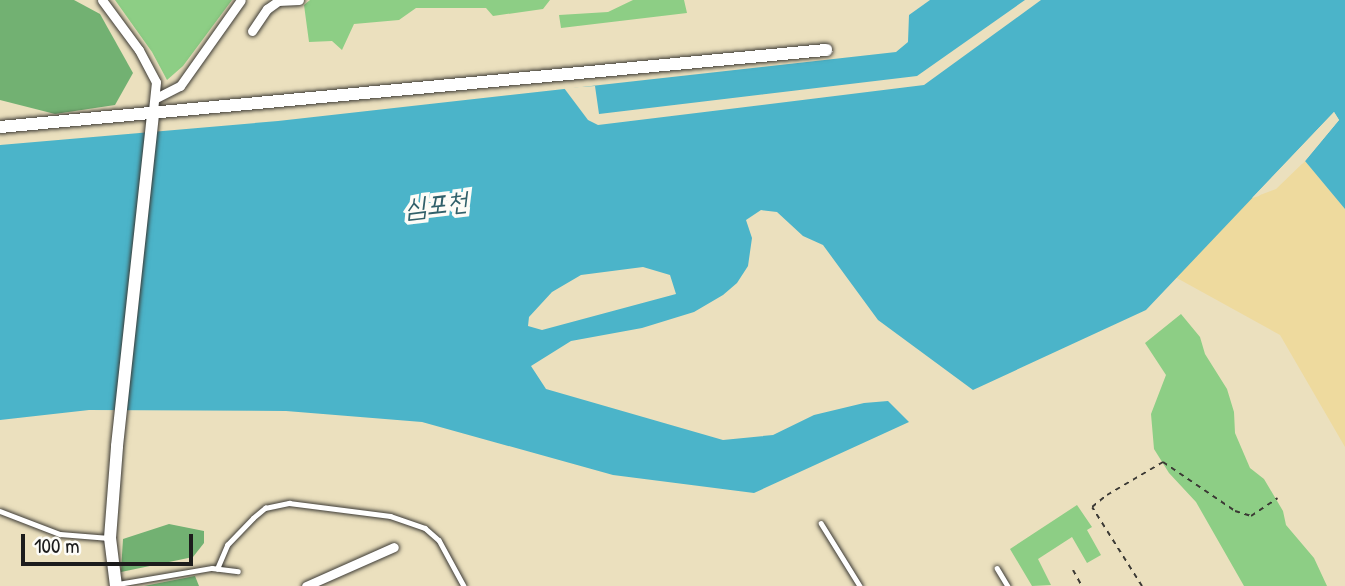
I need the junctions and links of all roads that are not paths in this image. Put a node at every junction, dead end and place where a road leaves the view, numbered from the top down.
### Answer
1 (102, 0) edge
2 (241, 0) edge
3 (299, 0) edge
4 (252, 31) dead end
5 (826, 50) dead end
6 (156, 98) junction
7 (153, 112) junction
8 (0, 127) edge
9 (0, 511) edge
10 (821, 523) dead end
11 (110, 538) junction
12 (394, 547) dead end
13 (997, 568) dead end
14 (217, 569) junction
15 (238, 571) dead end
16 (116, 585) edge
17 (306, 586) edge
18 (464, 586) edge
19 (860, 586) edge
20 (1008, 586) edge

1 - 6 street
2 - 6 street
3 - 4 street
5 - 7 street
6 - 7 street
7 - 8 street
7 - 11 street
9 - 11 lane
10 - 19 lane
11 - 16 street
12 - 17 street
13 - 20 lane
14 - 15 lane
14 - 16 lane
14 - 18 lane

